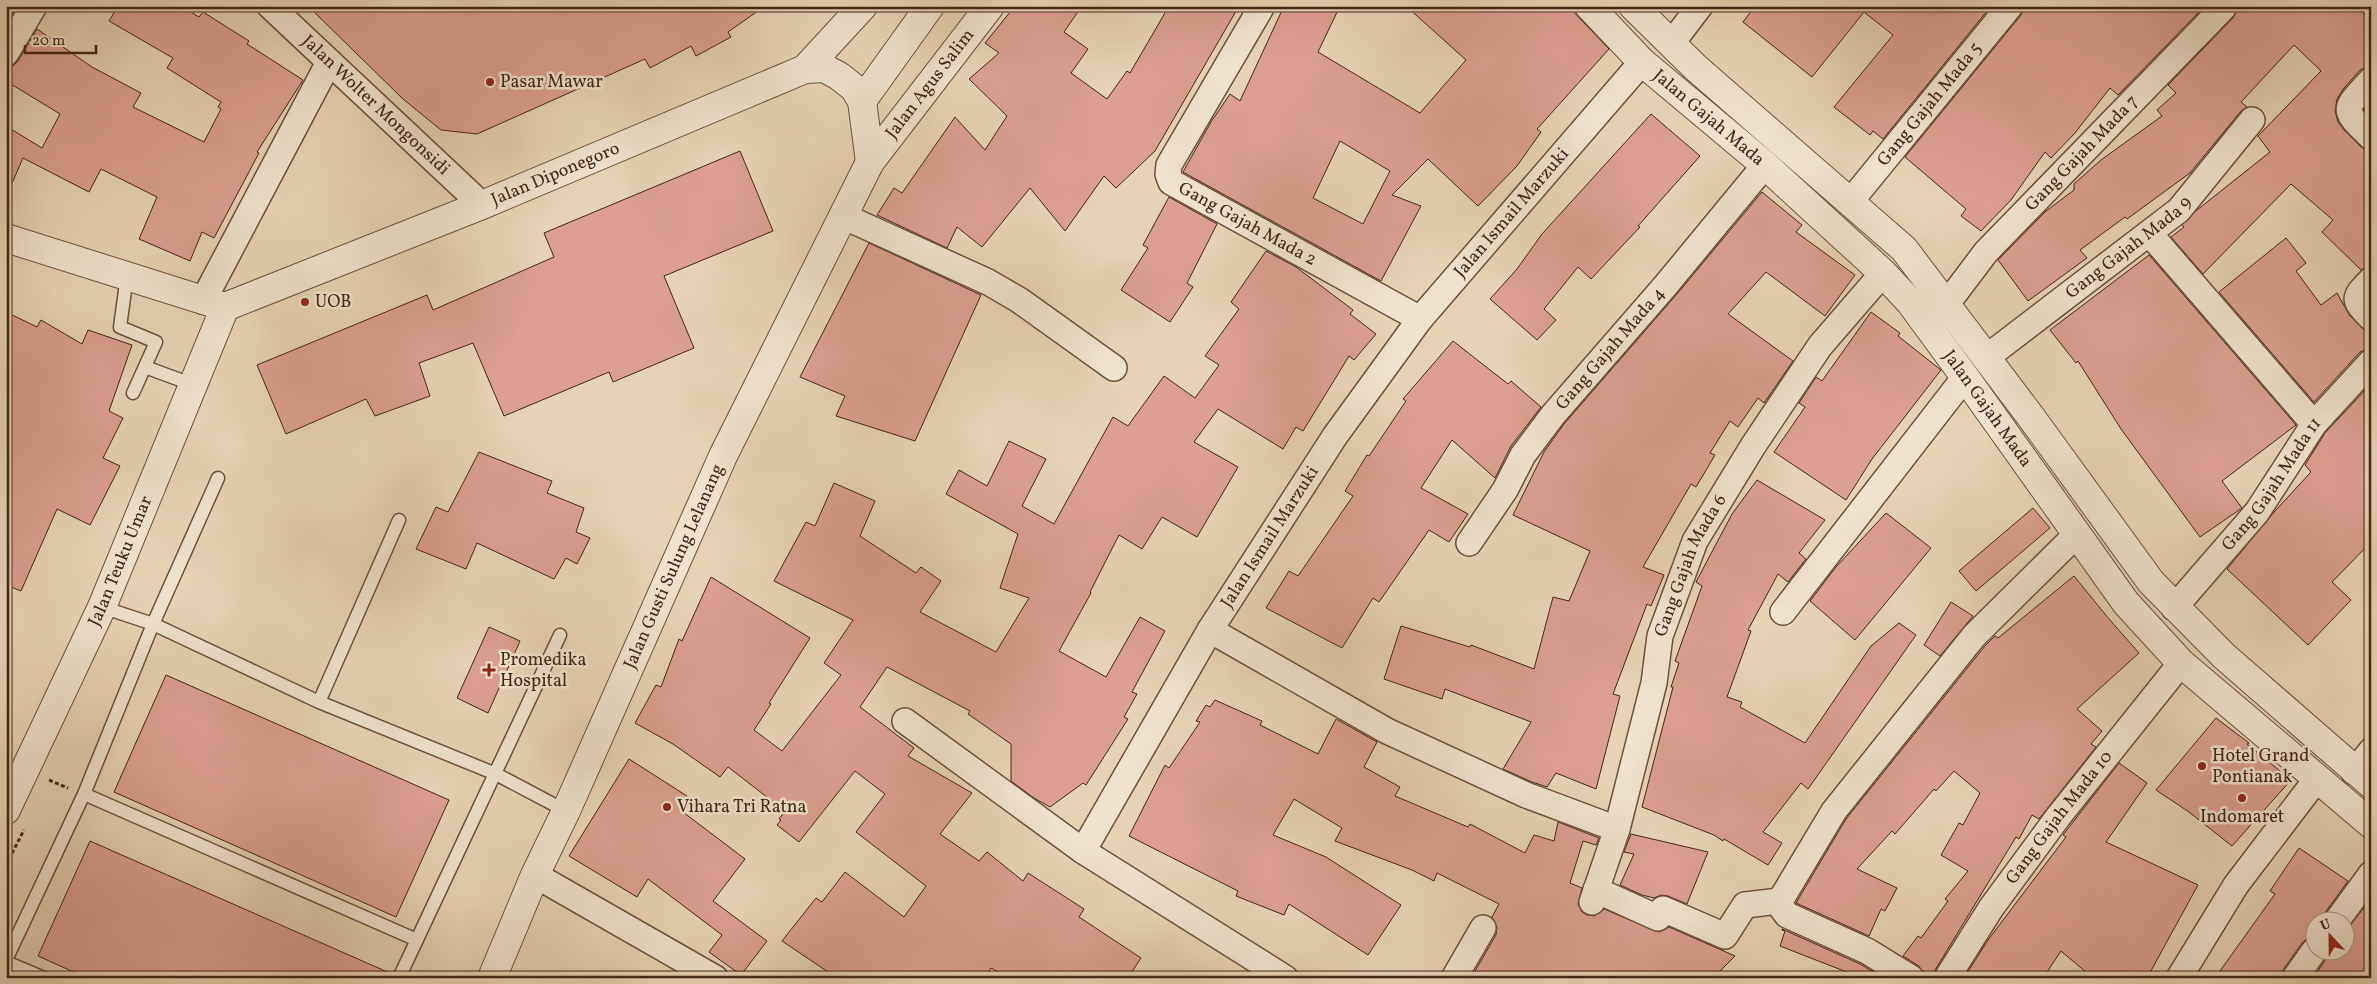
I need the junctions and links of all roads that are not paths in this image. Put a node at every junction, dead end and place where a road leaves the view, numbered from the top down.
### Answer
1 (34, 6) edge
2 (270, 6) edge
3 (863, 6) edge
4 (930, 6) edge
5 (990, 6) edge
6 (1262, 6) edge
7 (1590, 6) edge
8 (1633, 6) edge
9 (1700, 6) edge
10 (2010, 6) edge
11 (2223, 8) dead end
12 (1671, 44) junction
13 (6, 53) edge
14 (329, 62) junction
15 (1642, 62) junction
16 (805, 69) junction
17 (2371, 80) edge
18 (862, 100) junction
19 (2252, 120) dead end
20 (2371, 138) edge
21 (870, 162) junction
22 (1765, 165) junction
23 (1850, 202) junction
24 (482, 205) junction
25 (843, 216) junction
26 (2149, 232) junction
27 (6, 238) edge
28 (1883, 273) junction
29 (127, 276) junction
30 (2371, 280) edge
31 (214, 304) junction
32 (1946, 305) junction
33 (2371, 318) edge
34 (1420, 319) junction
35 (1987, 357) junction
36 (2371, 362) edge
37 (145, 366) junction
38 (1114, 368) dead end
39 (1965, 377) junction
40 (194, 385) junction
41 (133, 393) dead end
42 (2032, 417) junction
43 (2314, 424) junction
44 (2007, 435) junction
45 (218, 478) dead end
46 (399, 520) dead end
47 (2077, 534) junction
48 (1469, 543) dead end
49 (102, 607) junction
50 (2174, 608) junction
51 (1782, 612) dead end
52 (153, 624) junction
53 (1210, 630) junction
54 (560, 635) dead end
55 (2181, 663) junction
56 (2251, 680) junction
57 (320, 702) junction
58 (2230, 706) junction
59 (904, 721) dead end
60 (2365, 769) edge
61 (496, 774) junction
62 (2316, 780) junction
63 (84, 794) junction
64 (566, 811) junction
65 (17, 816) edge
66 (2371, 824) edge
67 (1617, 829) junction
68 (1083, 851) junction
69 (2371, 874) edge
70 (535, 875) junction
71 (1780, 901) junction
72 (2343, 912) edge
73 (1483, 928) dead end
74 (417, 940) junction
75 (6, 961) edge
76 (2306, 962) edge
77 (44, 978) edge
78 (398, 978) edge
79 (492, 978) edge
80 (715, 978) edge
81 (1285, 978) edge
82 (1454, 978) edge
83 (1911, 978) edge
84 (1947, 978) edge
85 (2179, 978) edge
86 (2295, 978) edge

1 - 13 street
2 - 14 street, Jalan Wolter Mongonsidi
3 - 16 street, Jalan Diponegoro
4 - 18 street
5 - 21 street, Jalan Agus Salim
6 - 34 street, Gang Gajah Mada 2
7 - 15 street, Jalan Gajah Mada
8 - 12 street, Jalan Gajah Mada
9 - 12 street
10 - 23 street, Gang Gajah Mada 5
11 - 32 street, Gang Gajah Mada 7
12 - 23 street, Jalan Gajah Mada
14 - 24 street, Jalan Wolter Mongonsidi
14 - 31 street
15 - 22 street, Jalan Gajah Mada
15 - 34 street, Jalan Ismail Marzuki
16 - 18 street
16 - 24 street, Jalan Diponegoro
17 - 20 street
18 - 21 street
19 - 26 street, Gang Gajah Mada 9
21 - 25 street, Jalan Gusti Sulung Lelanang
22 - 28 street, Jalan Gajah Mada
22 - 48 street, Gang Gajah Mada 4
23 - 32 street, Jalan Gajah Mada
24 - 31 street, Jalan Diponegoro
25 - 38 street
25 - 64 street, Jalan Gusti Sulung Lelanang
26 - 35 street, Gang Gajah Mada 9
26 - 43 street
27 - 29 street
28 - 39 street, Jalan Gajah Mada
28 - 67 street, Gang Gajah Mada 6
29 - 31 street
29 - 37 lane
30 - 33 street
31 - 40 street, Jalan Teuku Umar
32 - 35 street, Jalan Gajah Mada
34 - 53 street, Jalan Ismail Marzuki
35 - 42 street, Jalan Gajah Mada
36 - 43 street, Gang Gajah Mada 11
37 - 40 lane
37 - 41 lane
39 - 44 street, Jalan Gajah Mada
39 - 51 street
40 - 49 street, Jalan Teuku Umar
42 - 44 street
42 - 50 street, Jalan Gajah Mada
43 - 50 street, Gang Gajah Mada 11
44 - 47 street, Jalan Gajah Mada
45 - 52 lane
46 - 57 lane
47 - 55 street, Jalan Gajah Mada
47 - 71 street
49 - 52 lane
49 - 65 street, Jalan Teuku Umar
50 - 56 street, Jalan Gajah Mada
52 - 57 lane
52 - 63 lane
53 - 67 street
53 - 68 street, Jalan Ismail Marzuki
54 - 61 lane
55 - 58 street, Jalan Gajah Mada
55 - 84 street, Gang Gajah Mada 10
56 - 58 street
56 - 60 street, Jalan Gajah Mada
57 - 61 lane
58 - 62 street, Jalan Gajah Mada
59 - 68 street
61 - 64 lane
61 - 74 lane
62 - 66 street, Jalan Gajah Mada
62 - 85 street
63 - 74 lane
63 - 75 lane
64 - 70 street, Jalan Gusti Sulung Lelanang
67 - 71 street, Gang Gajah Mada 6
68 - 81 street
69 - 72 street
70 - 79 street, Jalan Gusti Sulung Lelanang
70 - 80 street
71 - 83 street
73 - 82 street
74 - 78 lane
75 - 77 lane
76 - 86 street

